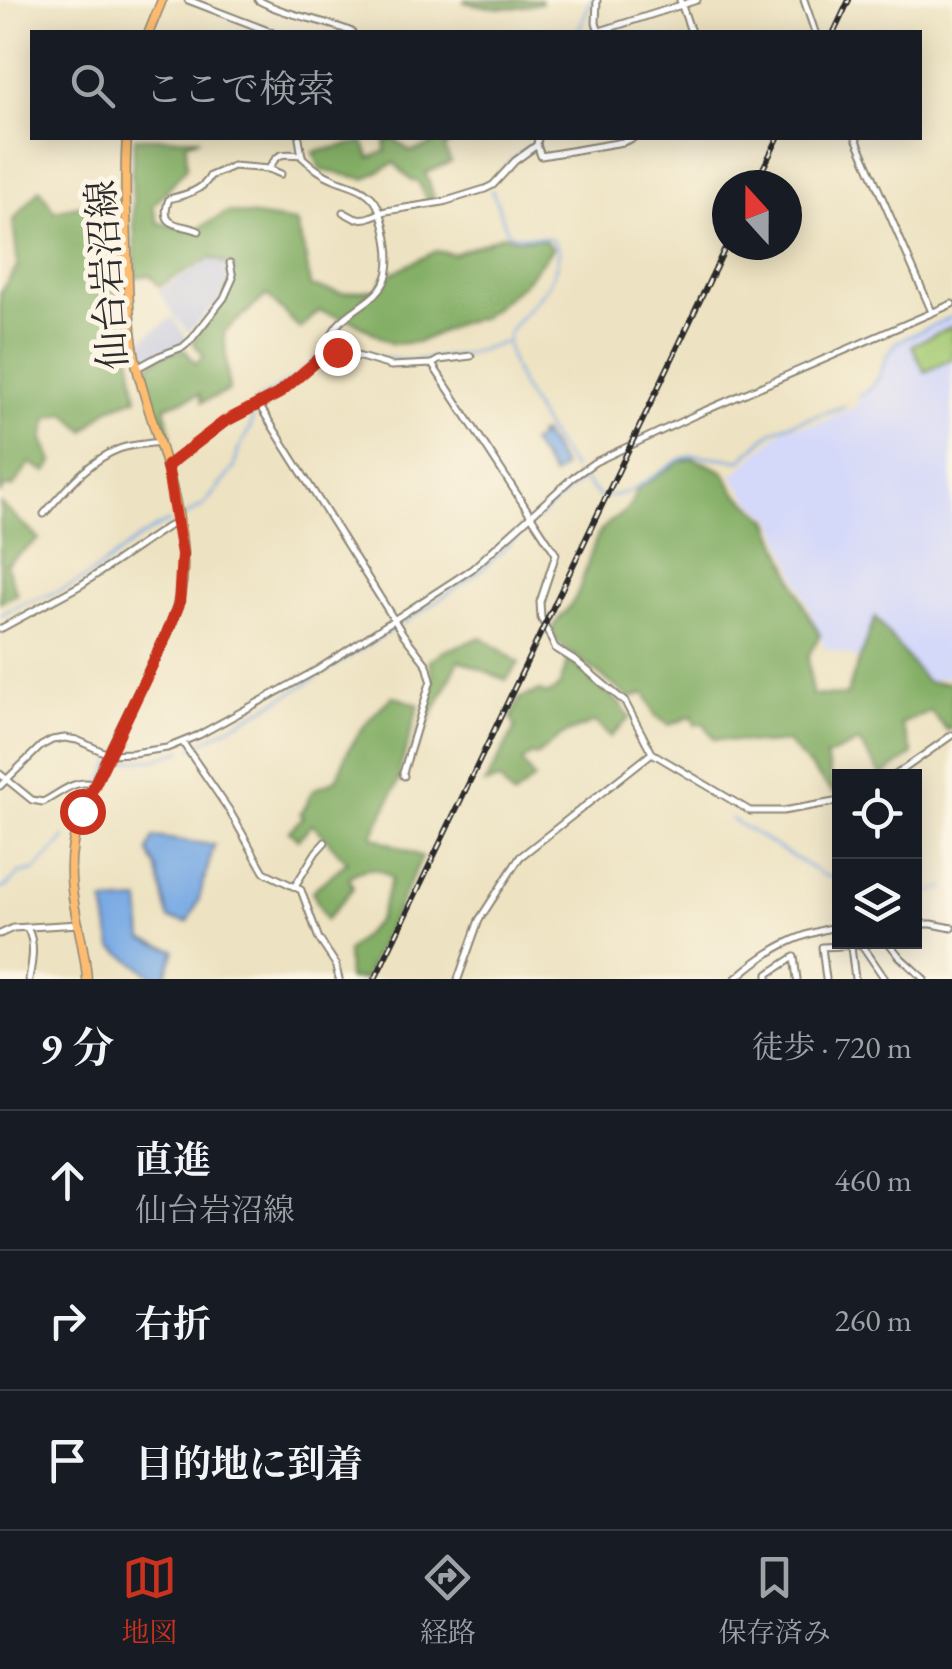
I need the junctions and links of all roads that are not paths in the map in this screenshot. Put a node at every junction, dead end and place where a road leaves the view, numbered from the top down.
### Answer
1 (162, 0) edge
2 (188, 0) edge
3 (258, 0) edge
4 (597, 0) edge
5 (697, 0) edge
6 (804, 0) edge
7 (681, 2) edge
8 (150, 30) edge
9 (262, 30) edge
10 (346, 30) edge
11 (598, 30) edge
12 (604, 30) edge
13 (690, 30) edge
14 (814, 30) edge
15 (127, 140) edge
16 (299, 140) edge
17 (628, 140) edge
18 (857, 140) edge
19 (537, 142) edge
20 (302, 155) junction
21 (270, 170) junction
22 (281, 174) dead end
23 (344, 212) dead end
24 (381, 213) junction
25 (200, 231) dead end
26 (230, 263) dead end
27 (952, 304) edge
28 (932, 312) junction
29 (330, 349) junction
30 (471, 356) dead end
31 (432, 364) junction
32 (137, 368) junction
33 (259, 404) junction
34 (160, 442) junction
35 (167, 466) junction
36 (44, 514) dead end
37 (530, 517) junction
38 (178, 523) junction
39 (394, 621) junction
40 (0, 629) edge
41 (952, 735) edge
42 (184, 743) junction
43 (652, 753) junction
44 (108, 754) junction
45 (904, 769) edge
46 (404, 776) dead end
47 (3, 777) edge
48 (94, 784) junction
49 (0, 786) edge
50 (832, 802) edge
51 (325, 842) dead end
52 (294, 886) junction
53 (79, 924) junction
54 (922, 924) edge
55 (832, 927) edge
56 (27, 928) junction
57 (952, 928) edge
58 (0, 934) edge
59 (832, 947) edge
60 (851, 949) edge
61 (865, 949) edge
62 (894, 949) edge
63 (29, 979) edge
64 (88, 979) edge
65 (338, 979) edge
66 (458, 979) edge
67 (735, 979) edge
68 (768, 979) edge
69 (797, 979) edge
70 (826, 979) edge
71 (855, 979) edge
72 (884, 979) edge
73 (924, 979) edge

1 - 8 main road
2 - 9 street
3 - 10 street
4 - 11 street
5 - 7 street
6 - 14 street
7 - 12 street
7 - 13 street
15 - 32 main road, 仙台岩沼線
16 - 20 street
17 - 19 street
18 - 28 street
19 - 24 street
20 - 21 street
20 - 24 street
21 - 22 street
21 - 25 street
23 - 24 street
24 - 29 street
26 - 32 street
27 - 28 street
28 - 37 street
29 - 31 street
29 - 33 street
30 - 31 street
31 - 37 street
32 - 34 main road, 仙台岩沼線
33 - 35 street
33 - 39 street
34 - 35 main road, 仙台岩沼線
34 - 36 street
35 - 38 main road, 仙台岩沼線
37 - 39 street
37 - 43 street
38 - 40 street
38 - 44 main road, 仙台岩沼線
39 - 42 street
39 - 46 street
41 - 45 street
42 - 44 street
42 - 52 street
43 - 50 street
43 - 66 street
44 - 47 street
44 - 48 main road, 仙台岩沼線
47 - 48 street
47 - 49 street
48 - 53 main road, 仙台岩沼線
51 - 52 street
52 - 65 street
53 - 56 street
53 - 64 main road, 仙台岩沼線
54 - 57 street
55 - 67 street
56 - 58 street
56 - 63 street
59 - 70 street
60 - 71 street
61 - 72 street
62 - 73 street
68 - 69 street

